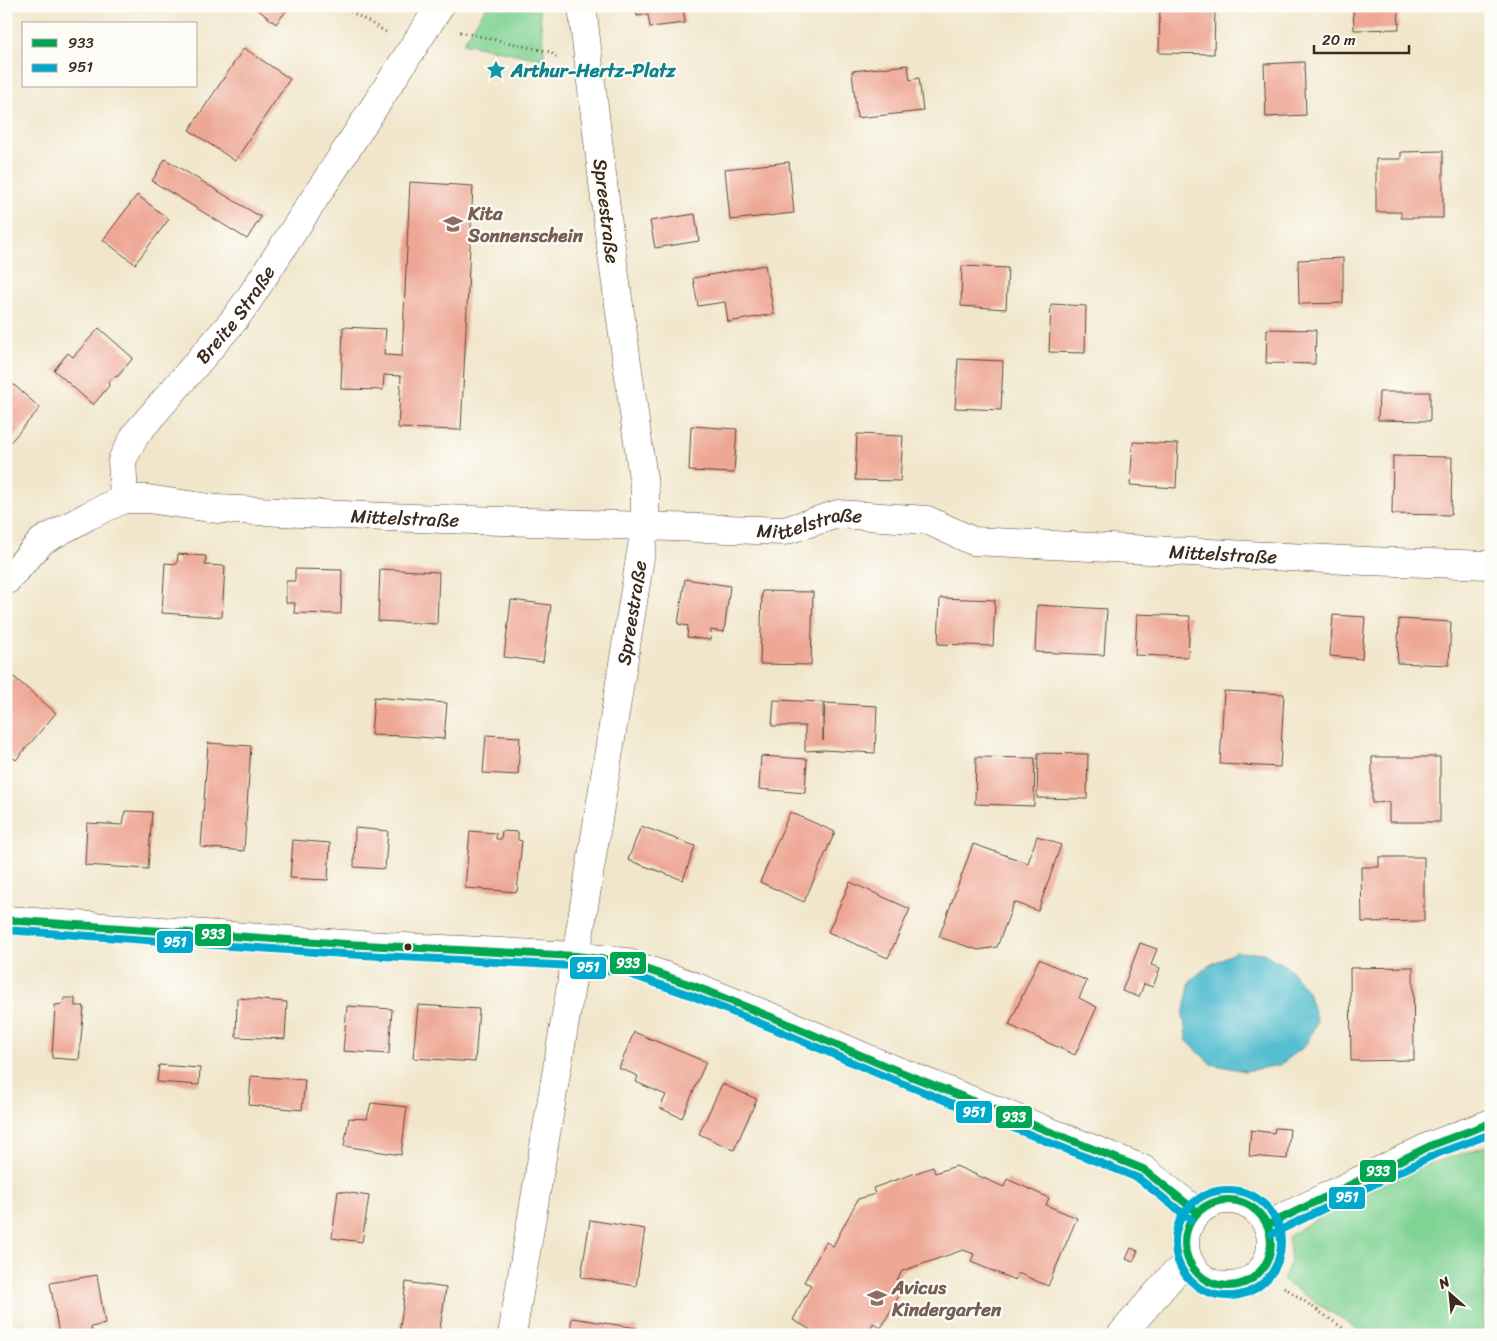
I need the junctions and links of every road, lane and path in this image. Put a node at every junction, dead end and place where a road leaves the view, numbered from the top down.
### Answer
1 (342, 6) edge
2 (582, 6) edge
3 (433, 16) edge
4 (412, 48) junction
5 (588, 55) junction
6 (124, 499) junction
7 (645, 527) junction
8 (1491, 565) edge
9 (6, 581) edge
10 (6, 920) edge
11 (576, 956) junction
12 (1491, 1123) edge
13 (1197, 1212) junction
14 (1268, 1225) junction
15 (1189, 1262) junction
16 (1284, 1287) dead end
17 (512, 1335) edge
18 (1121, 1335) edge
19 (1353, 1335) edge

1 - 4 path
2 - 5 street, Spreestraße
3 - 4 street, Breite Straße
3 - 5 path
4 - 6 street, Breite Straße
5 - 7 street, Spreestraße
6 - 7 street, Mittelstraße
6 - 9 street
7 - 8 street, Mittelstraße
7 - 11 street, Spreestraße
10 - 11 street
11 - 13 street
11 - 17 street, Spreestraße
12 - 14 street
13 - 14 street
13 - 15 street
14 - 15 street
15 - 18 street
16 - 19 path

